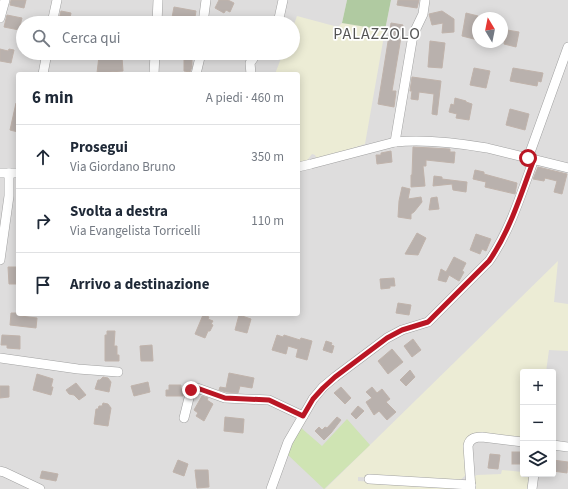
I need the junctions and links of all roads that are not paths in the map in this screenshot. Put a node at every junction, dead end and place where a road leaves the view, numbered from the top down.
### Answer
1 (5, 0) edge
2 (57, 0) edge
3 (158, 0) edge
4 (206, 0) edge
5 (283, 0) edge
6 (425, 0) edge
7 (54, 16) edge
8 (157, 16) edge
9 (205, 16) edge
10 (280, 16) edge
11 (0, 18) edge
12 (568, 47) edge
13 (46, 60) edge
14 (155, 60) edge
15 (199, 60) edge
16 (252, 60) edge
17 (43, 72) edge
18 (154, 72) edge
19 (196, 72) edge
20 (250, 72) edge
21 (395, 142) junction
22 (531, 158) junction
23 (300, 167) edge
24 (568, 168) edge
25 (9, 173) edge
26 (0, 260) edge
27 (0, 358) edge
28 (118, 372) dead end
29 (303, 416) junction
30 (184, 418) dead end
31 (520, 442) edge
32 (556, 445) edge
33 (568, 447) edge
34 (0, 471) edge
35 (534, 477) edge
36 (368, 479) dead end
37 (471, 487) edge
38 (40, 489) edge
39 (271, 489) edge
40 (532, 489) edge

1 - 11 street
2 - 7 street
3 - 8 street
4 - 9 street
5 - 10 street
6 - 21 street
12 - 22 street
13 - 17 street
14 - 18 street
15 - 19 street
16 - 20 street
21 - 22 street
21 - 23 street
22 - 24 street
22 - 29 street
25 - 26 street
27 - 28 street
29 - 30 street
29 - 39 street
31 - 37 street
32 - 33 street
34 - 38 street
35 - 40 street
36 - 37 street

